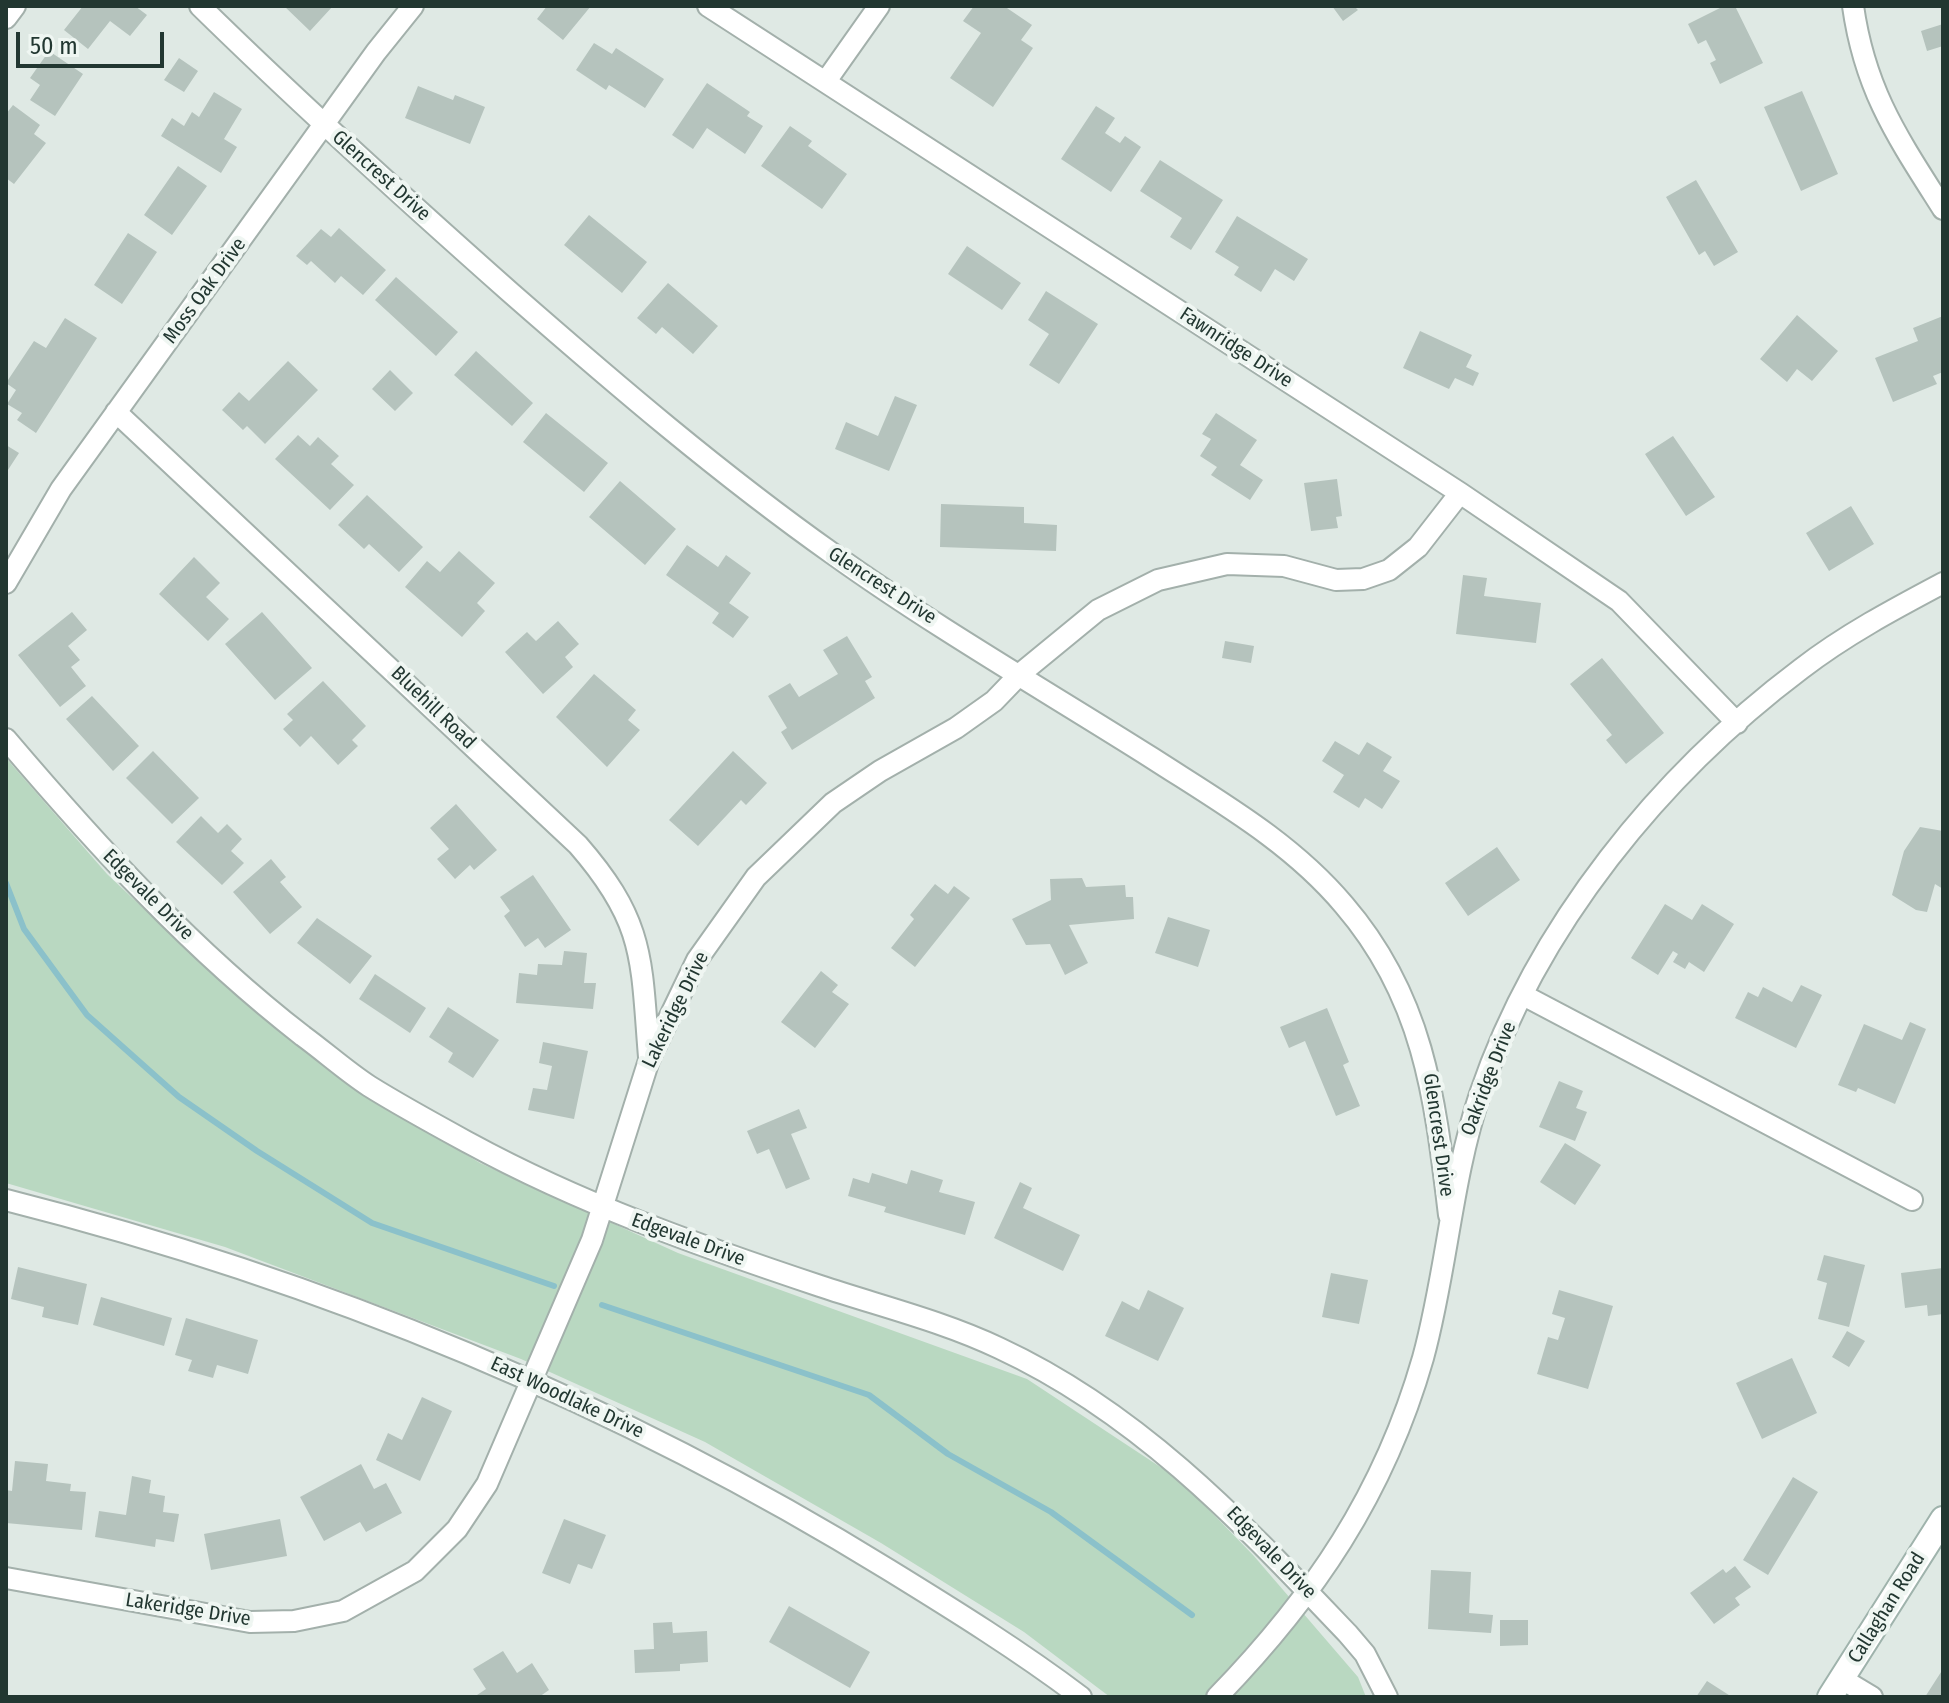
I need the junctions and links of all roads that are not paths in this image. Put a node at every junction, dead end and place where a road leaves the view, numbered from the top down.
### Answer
1 (15, 6) edge
2 (200, 6) edge
3 (413, 6) edge
4 (708, 6) edge
5 (879, 6) edge
6 (1853, 6) edge
7 (6, 18) edge
8 (826, 81) junction
9 (325, 126) junction
10 (1943, 209) edge
11 (116, 412) junction
12 (1460, 493) junction
13 (6, 583) edge
14 (1943, 583) edge
15 (1020, 674) junction
16 (1737, 723) junction
17 (6, 739) edge
18 (1523, 995) junction
19 (649, 1060) junction
20 (6, 1200) edge
21 (1912, 1200) dead end
22 (604, 1208) junction
23 (1449, 1215) junction
24 (531, 1380) junction
25 (1943, 1519) edge
26 (6, 1578) edge
27 (1309, 1593) junction
28 (1836, 1688) edge
29 (1081, 1697) edge
30 (1217, 1697) edge
31 (1387, 1697) edge
32 (1872, 1697) edge

1 - 7 street
2 - 9 street, Glencrest Drive
3 - 9 street, Moss Oak Drive
4 - 8 street, Fawnridge Drive
5 - 8 street
6 - 10 street
8 - 12 street, Fawnridge Drive
9 - 11 street, Moss Oak Drive
9 - 15 street, Glencrest Drive
11 - 13 street, Moss Oak Drive
11 - 19 street, Bluehill Road
12 - 15 street, Lakeridge Drive
12 - 16 street, Fawnridge Drive
14 - 16 street, Oakridge Drive
15 - 19 street, Lakeridge Drive
15 - 23 street, Glencrest Drive
16 - 18 street, Oakridge Drive
17 - 22 street, Edgevale Drive
18 - 21 street
18 - 23 street, Oakridge Drive
19 - 22 street, Lakeridge Drive
20 - 24 street, East Woodlake Drive
22 - 24 street, Lakeridge Drive
22 - 27 street, Edgevale Drive
23 - 27 street, Oakridge Drive
24 - 26 street, Lakeridge Drive
24 - 29 street, East Woodlake Drive
25 - 28 main road, Callaghan Road
27 - 30 street, Oakridge Drive
27 - 31 street, Edgevale Drive
28 - 32 street

